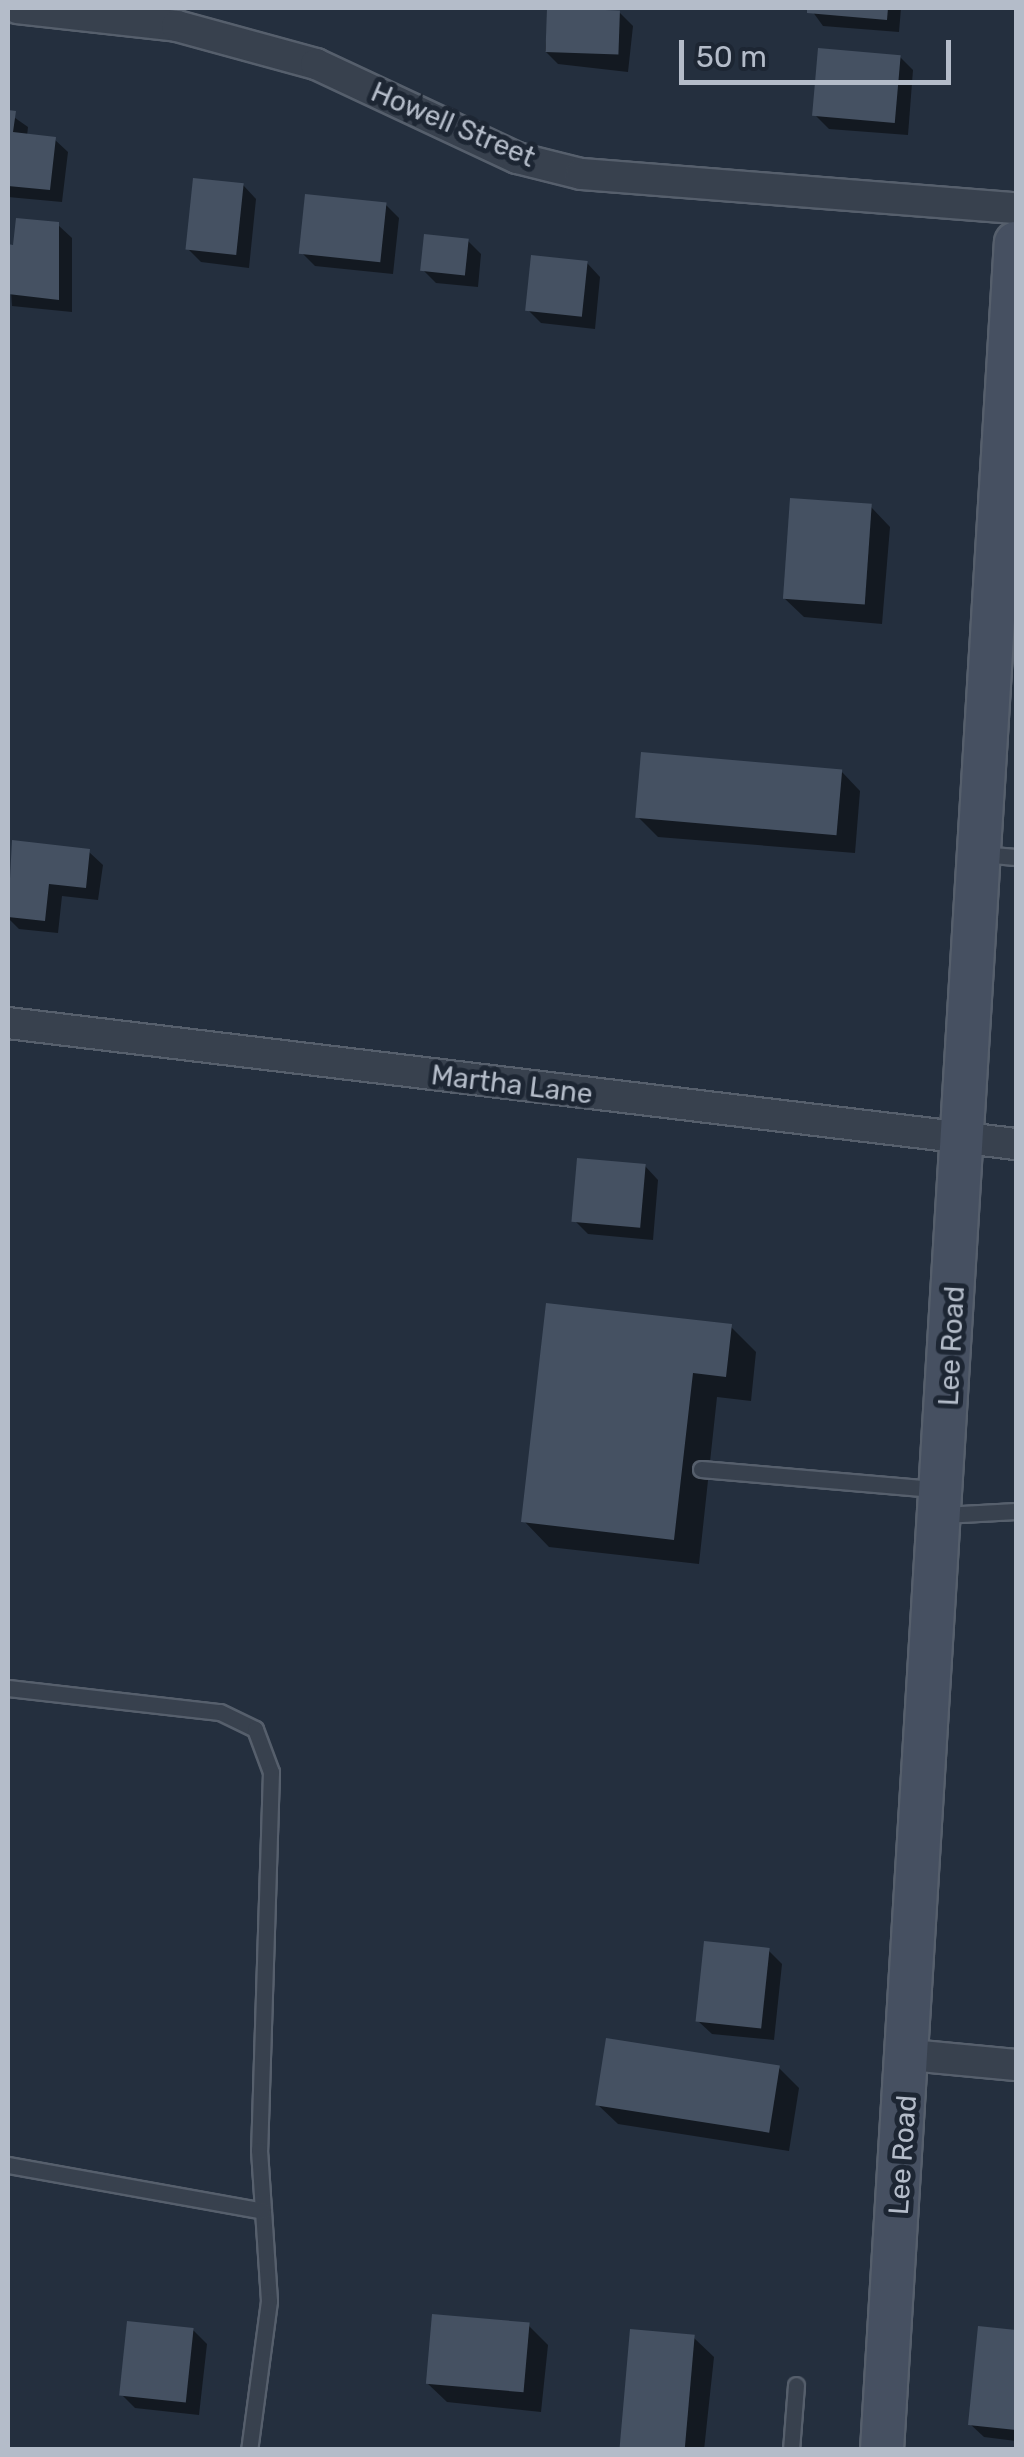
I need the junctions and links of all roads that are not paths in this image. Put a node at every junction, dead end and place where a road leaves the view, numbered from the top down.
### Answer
1 (17, 8) edge
2 (1016, 208) edge
3 (1016, 243) edge
4 (1010, 512) edge
5 (999, 856) edge
6 (8, 1023) edge
7 (963, 1139) junction
8 (1016, 1144) edge
9 (701, 1468) dead end
10 (944, 1502) junction
11 (1016, 1510) edge
12 (8, 1688) edge
13 (910, 2055) junction
14 (1016, 2065) edge
15 (8, 2165) edge
16 (263, 2211) junction
17 (796, 2385) dead end
18 (249, 2450) edge
19 (791, 2450) edge
20 (882, 2450) edge

1 - 2 street, Howell Street
3 - 4 main road, Lee Road
4 - 5 main road, Lee Road
5 - 7 main road, Lee Road
6 - 7 street, Martha Lane
7 - 8 street, Martha Lane
7 - 10 main road, Lee Road
9 - 10 lane
10 - 11 lane
10 - 13 main road, Lee Road
12 - 16 lane
13 - 14 street
13 - 20 main road, Lee Road
15 - 16 lane
16 - 18 lane
17 - 19 lane

